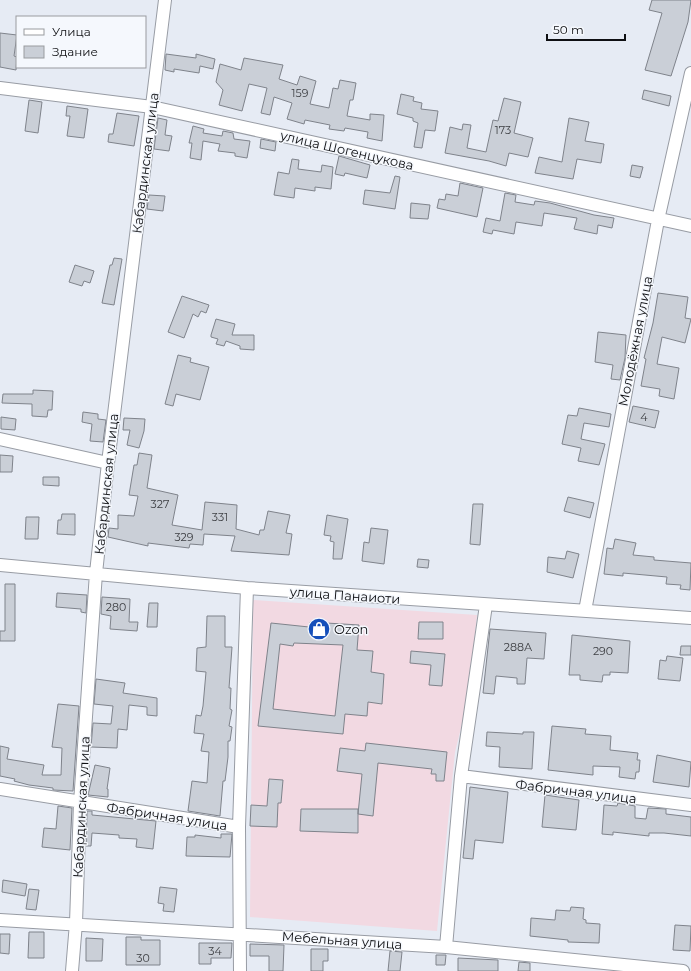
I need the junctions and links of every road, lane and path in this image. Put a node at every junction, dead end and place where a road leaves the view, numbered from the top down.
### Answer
1 (165, 0) edge
2 (691, 73) edge
3 (0, 88) edge
4 (152, 107) junction
5 (658, 220) junction
6 (691, 226) edge
7 (0, 439) edge
8 (108, 463) junction
9 (0, 565) edge
10 (96, 573) junction
11 (247, 588) junction
12 (486, 605) junction
13 (585, 611) junction
14 (691, 618) edge
15 (461, 776) junction
16 (0, 789) edge
17 (80, 803) junction
18 (691, 805) edge
19 (239, 828) junction
20 (0, 920) edge
21 (76, 923) junction
22 (240, 933) junction
23 (446, 947) junction
24 (72, 971) edge
25 (240, 971) edge
26 (683, 971) edge

1 - 4 street, Кабардинская улица
2 - 5 street, Молодёжная улица
3 - 4 street, улица Шогенцукова
4 - 5 street, улица Шогенцукова
4 - 8 street, Кабардинская улица
5 - 6 street, улица Шогенцукова
5 - 13 street, Молодёжная улица
7 - 8 street
8 - 10 street, Кабардинская улица
9 - 10 street, улица Панаиоти
10 - 11 street, улица Панаиоти
10 - 17 street, Кабардинская улица
11 - 12 street, улица Панаиоти
11 - 19 street
12 - 13 street, улица Панаиоти
12 - 15 street
13 - 14 street, улица Панаиоти
15 - 18 street, Фабричная улица
15 - 23 street
16 - 17 street, Фабричная улица
17 - 19 street, Фабричная улица
17 - 21 street, Кабардинская улица
19 - 22 street
20 - 21 street, Мебельная улица
21 - 22 street, Мебельная улица
21 - 24 street, Кабардинская улица
22 - 23 street, Мебельная улица
22 - 25 street
23 - 26 street, Мебельная улица

